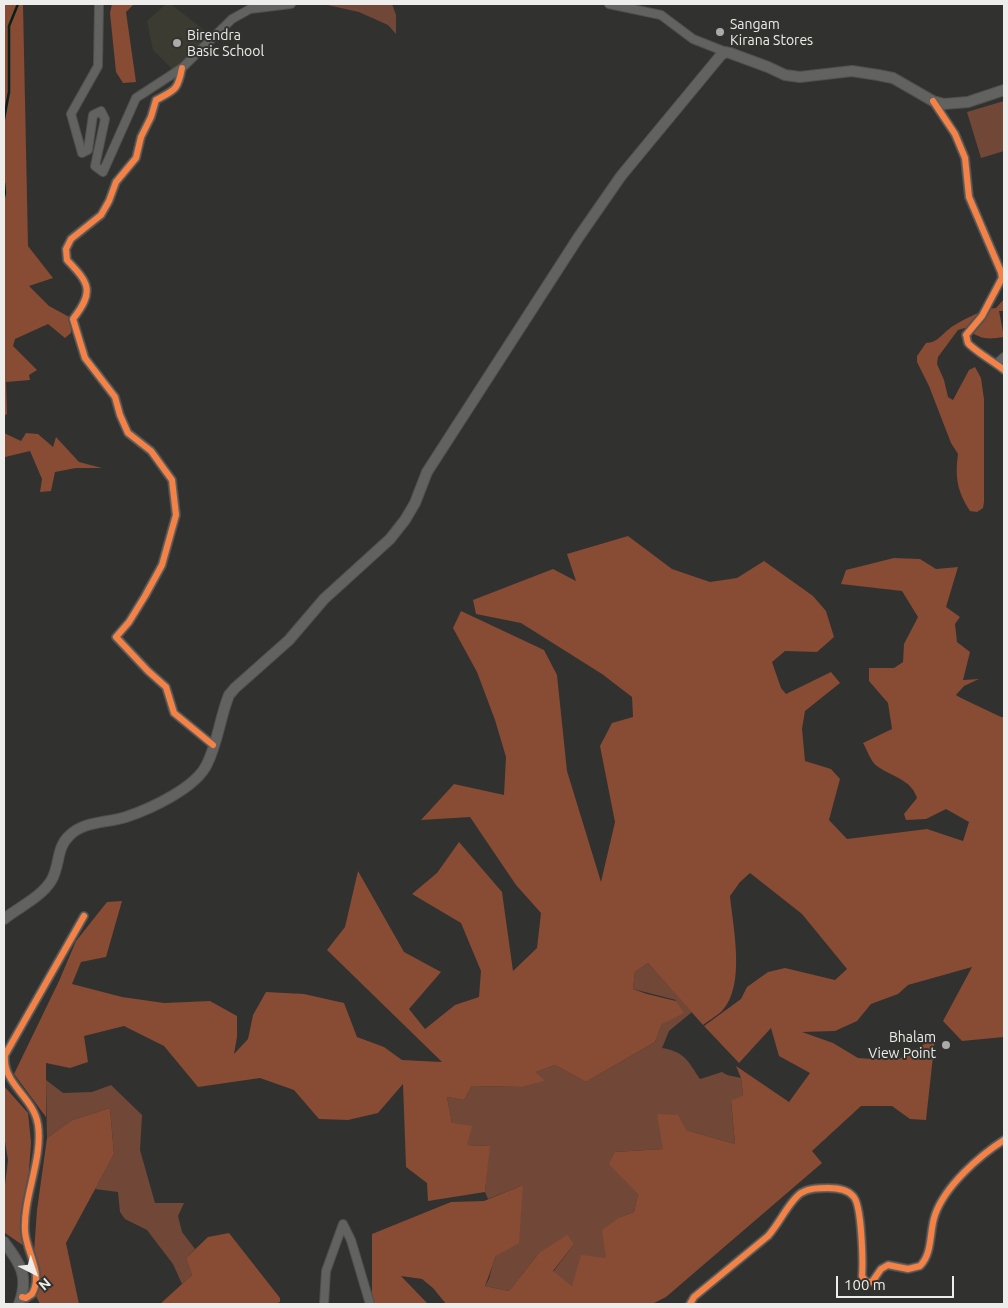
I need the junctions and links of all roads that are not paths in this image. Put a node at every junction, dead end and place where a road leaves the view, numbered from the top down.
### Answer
1 (99, 4) edge
2 (291, 4) edge
3 (609, 4) edge
4 (726, 52) junction
5 (182, 68) junction
6 (1004, 90) edge
7 (933, 102) junction
8 (1004, 357) edge
9 (996, 364) junction
10 (1004, 370) edge
11 (213, 744) junction
12 (84, 916) dead end
13 (4, 919) edge
14 (1004, 1140) edge
15 (4, 1242) edge
16 (21, 1300) edge
17 (324, 1304) edge
18 (370, 1304) edge
19 (690, 1304) edge

1 - 5 street
2 - 5 street
3 - 4 street
4 - 7 main road
4 - 11 main road
5 - 11 street
6 - 7 main road
7 - 9 street
8 - 9 street
9 - 10 street
11 - 13 main road
12 - 16 street
14 - 19 street
15 - 16 main road
17 - 18 street

